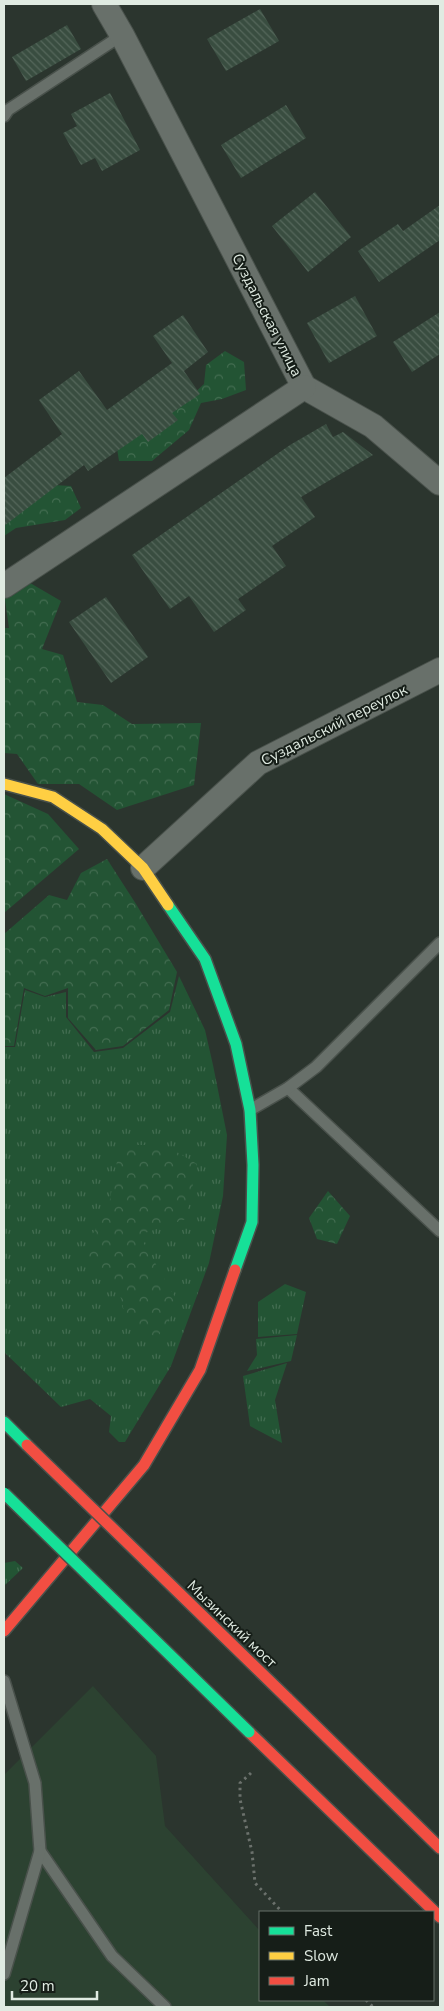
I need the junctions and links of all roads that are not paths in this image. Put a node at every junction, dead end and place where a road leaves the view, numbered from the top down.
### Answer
1 (104, 4) edge
2 (122, 35) junction
3 (4, 116) edge
4 (304, 387) junction
5 (440, 483) edge
6 (4, 586) edge
7 (440, 670) edge
8 (4, 784) edge
9 (143, 868) junction
10 (440, 943) edge
11 (288, 1088) junction
12 (250, 1110) junction
13 (440, 1231) edge
14 (4, 1422) edge
15 (4, 1493) edge
16 (4, 1631) edge
17 (4, 1681) edge
18 (440, 1848) edge
19 (40, 1851) junction
20 (433, 1911) edge
21 (4, 1974) edge
22 (165, 2007) edge

1 - 2 street, Суздальская улица
2 - 3 lane
2 - 4 street, Суздальская улица
4 - 5 street
4 - 6 street, Суздальская улица
7 - 9 street, Суздальский переулок
8 - 9 main road
9 - 12 main road
10 - 11 lane
11 - 12 lane
11 - 13 lane
12 - 16 main road
14 - 18 main road, Мызинский мост, bridge
15 - 20 main road, bridge
17 - 19 lane
19 - 21 lane
19 - 22 lane

